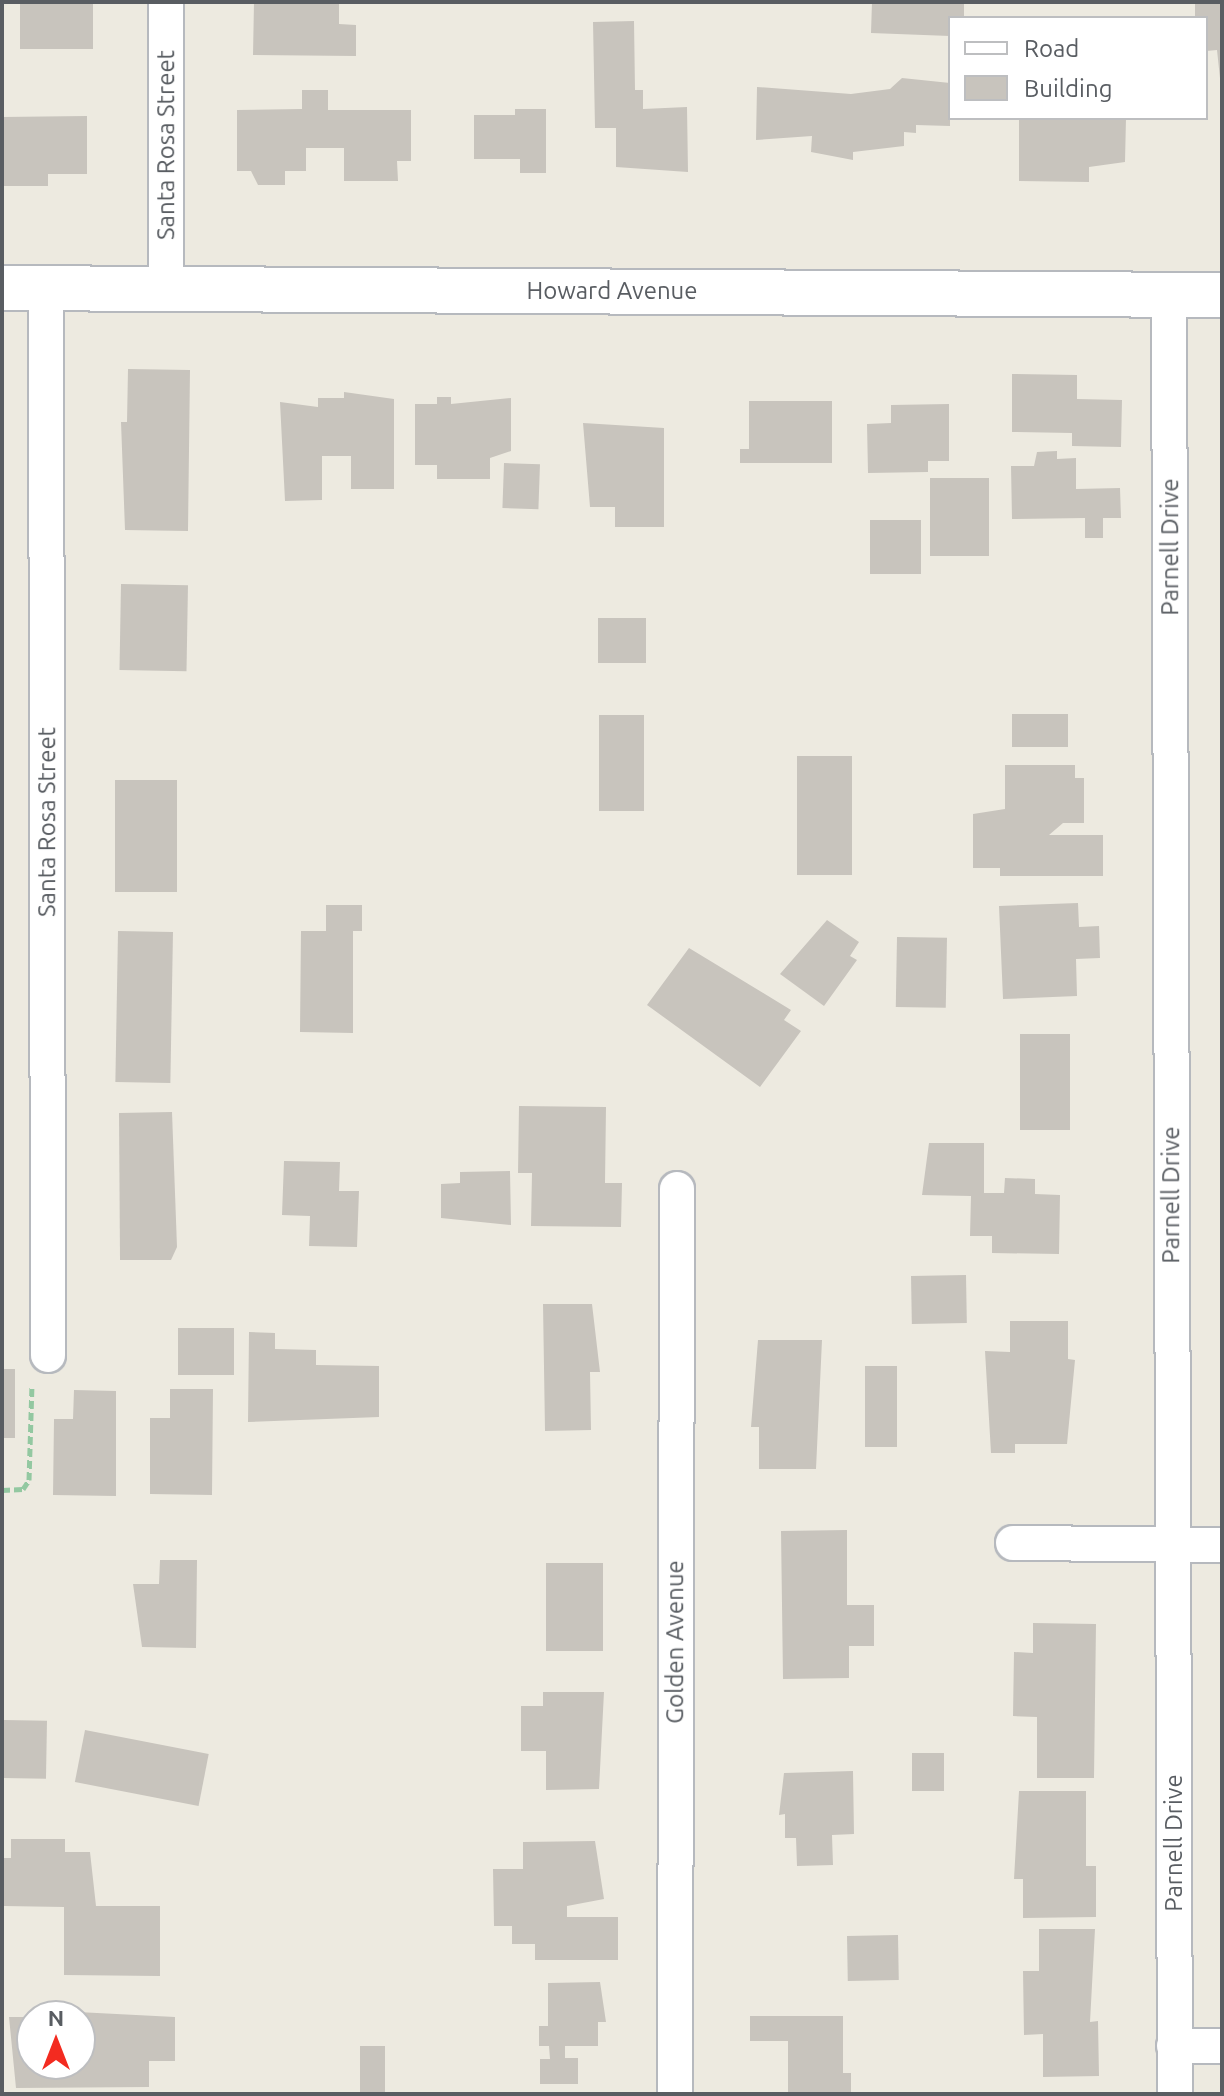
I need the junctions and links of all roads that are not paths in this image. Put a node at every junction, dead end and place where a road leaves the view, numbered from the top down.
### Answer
1 (166, 2) edge
2 (2, 288) edge
3 (166, 288) junction
4 (46, 289) junction
5 (1169, 295) junction
6 (1222, 295) edge
7 (677, 1189) dead end
8 (48, 1355) road end
9 (1013, 1543) dead end
10 (1172, 1544) junction
11 (1222, 1545) edge
12 (1174, 2046) junction
13 (1222, 2046) edge
14 (675, 2094) edge
15 (1175, 2094) edge

1 - 3 street, Santa Rosa Street
2 - 4 street, Howard Avenue
3 - 4 street, Howard Avenue
3 - 5 street, Howard Avenue
4 - 8 street, Santa Rosa Street
5 - 6 street, Howard Avenue
5 - 10 street, Parnell Drive
7 - 14 street, Golden Avenue
9 - 10 street
10 - 11 street
10 - 12 street, Parnell Drive
12 - 13 street
12 - 15 street, Parnell Drive

